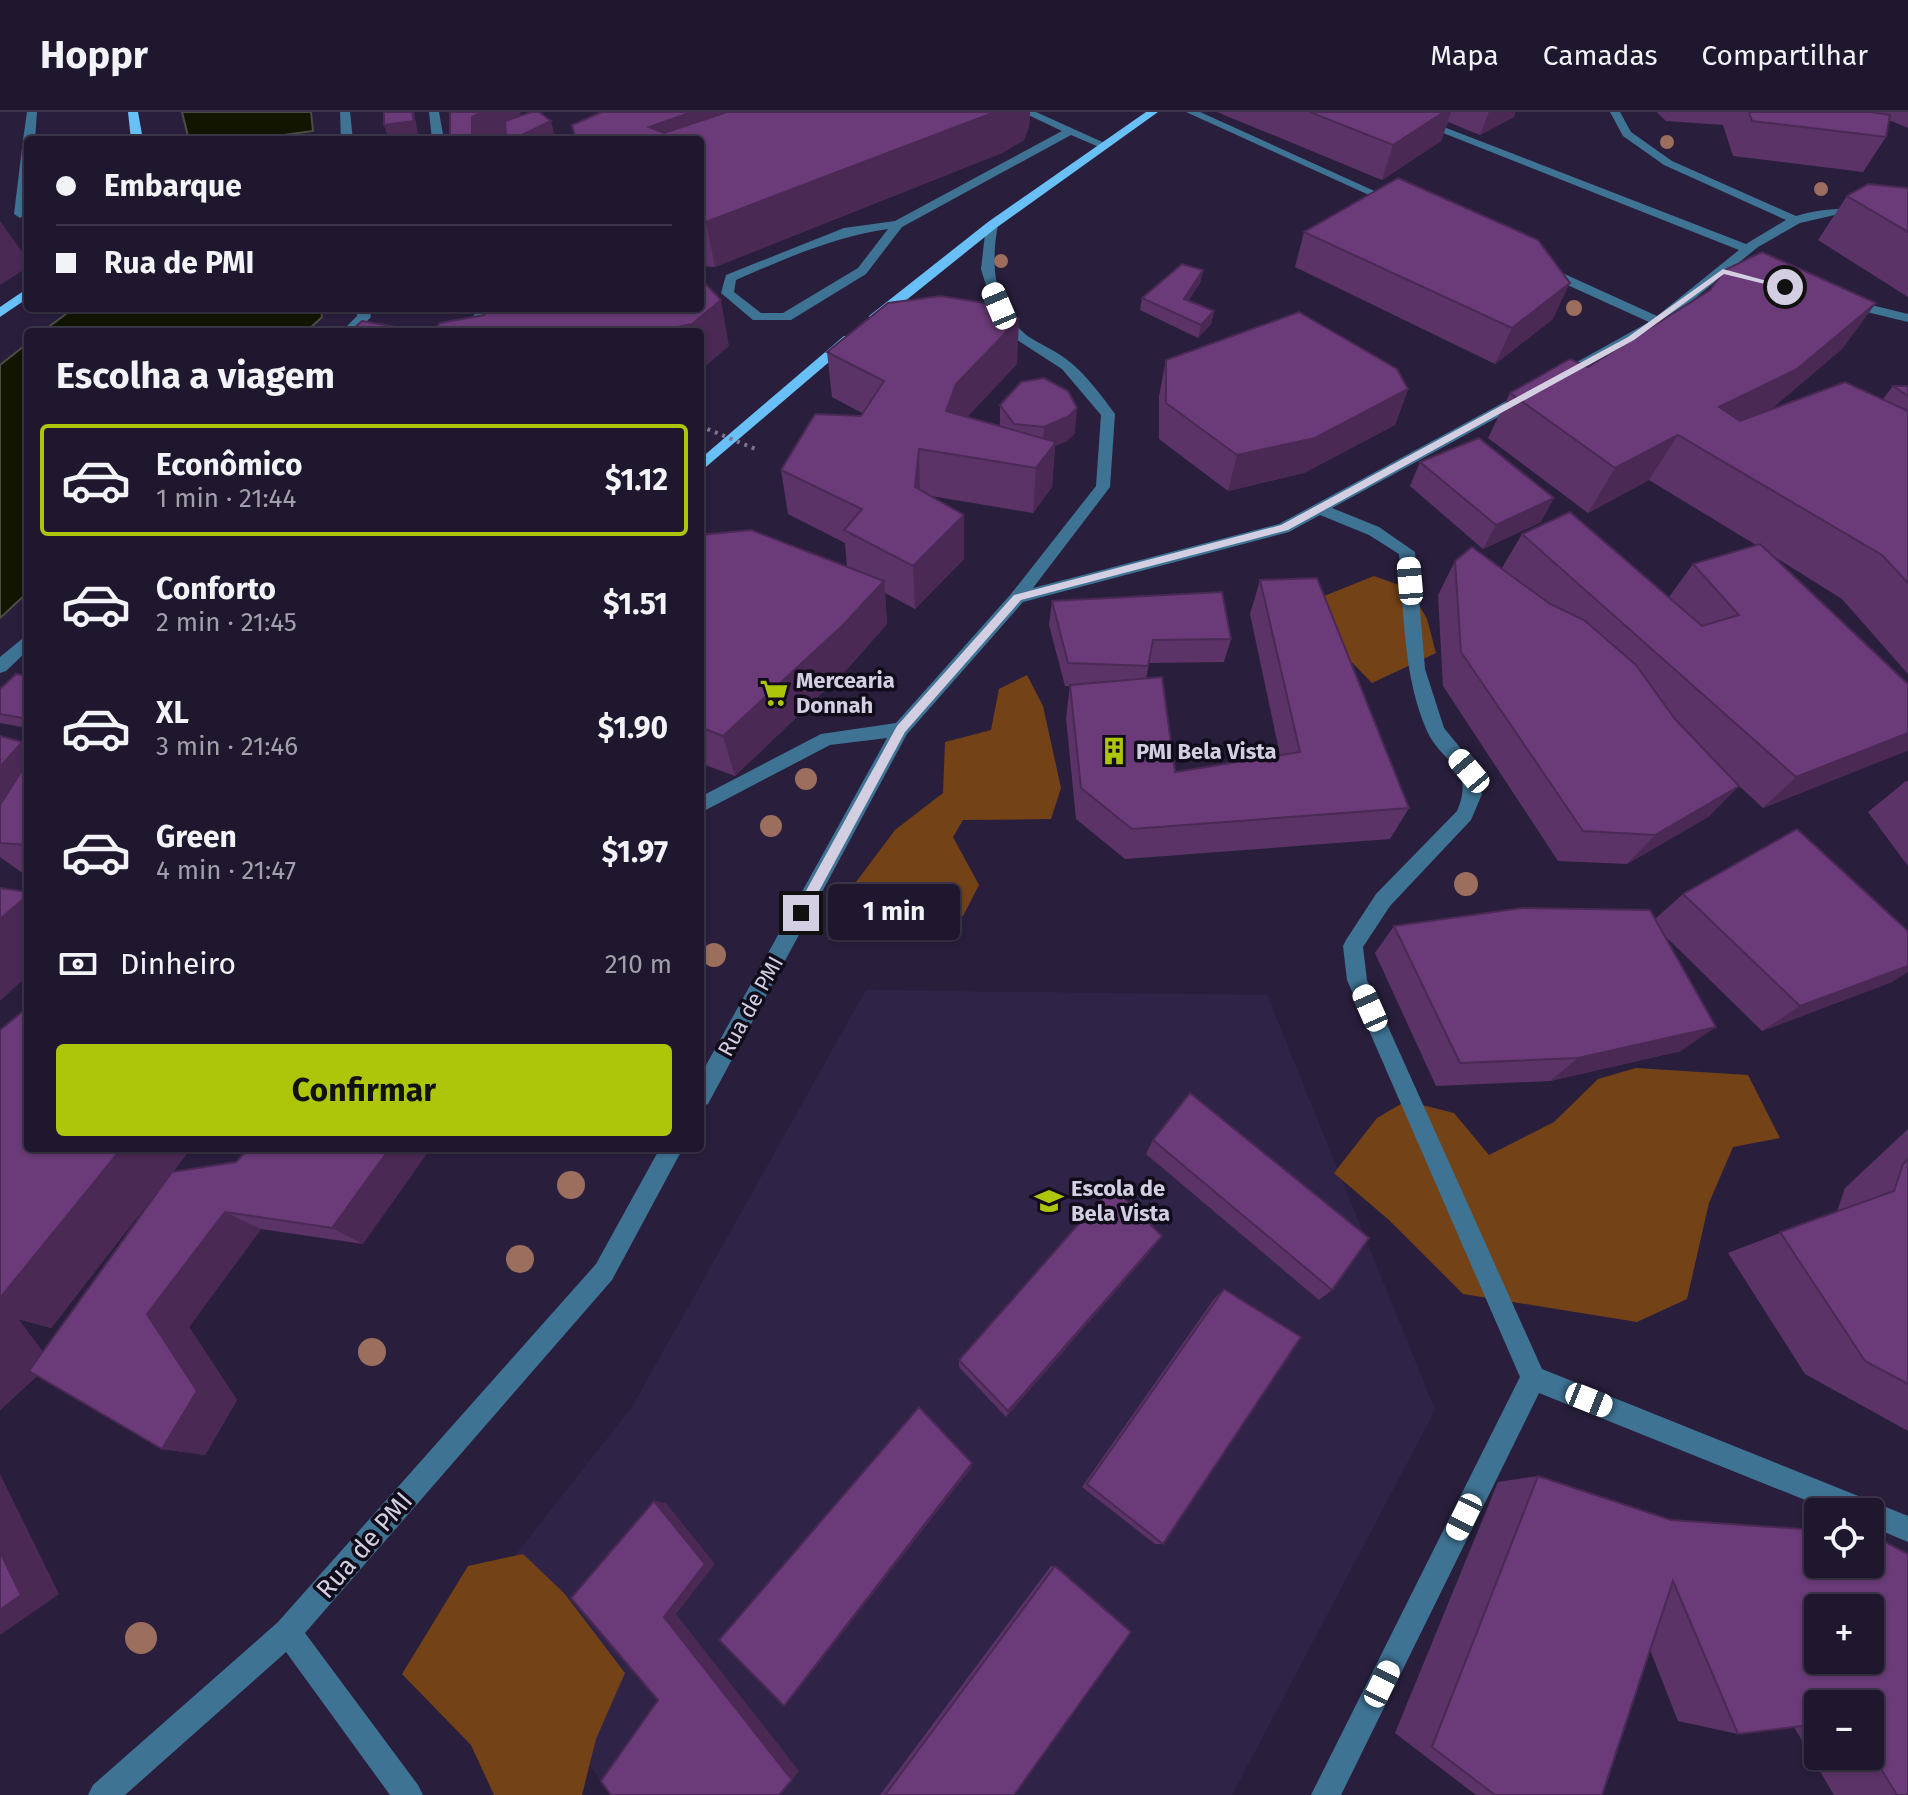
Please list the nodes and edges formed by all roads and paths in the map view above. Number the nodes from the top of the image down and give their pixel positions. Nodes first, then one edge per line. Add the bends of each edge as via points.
1 (32, 112) edge
2 (133, 112) edge
3 (345, 112) edge
4 (434, 112) edge
5 (1027, 112) edge
6 (1153, 112) edge
7 (1191, 112) edge
8 (1395, 112) edge
9 (1615, 112) edge
10 (1071, 131) junction
11 (29, 136) edge
12 (136, 136) edge
13 (347, 136) edge
14 (437, 136) edge
15 (1103, 145) junction
16 (24, 177) edge
17 (1410, 210) edge
18 (19, 214) edge
19 (1908, 218) edge
20 (1795, 220) junction
21 (898, 224) junction
22 (992, 225) junction
23 (1748, 249) junction
24 (1527, 262) edge
25 (24, 295) edge
26 (1831, 299) edge
27 (363, 312) edge
28 (0, 313) edge
29 (1908, 318) edge
30 (1658, 321) junction
31 (352, 328) edge
32 (991, 332) edge
33 (1019, 335) junction
34 (704, 428) edge
35 (758, 450) dead end
36 (704, 464) edge
37 (1319, 509) junction
38 (1017, 598) junction
39 (24, 644) edge
40 (0, 667) edge
41 (901, 729) junction
42 (704, 804) edge
43 (704, 1090) edge
44 (670, 1152) edge
45 (1533, 1378) junction
46 (1831, 1498) edge
47 (1884, 1519) edge
48 (1908, 1529) edge
49 (288, 1632) junction
50 (103, 1795) edge
51 (408, 1795) edge
52 (1326, 1795) edge

1 - 11 street
2 - 12 main road
3 - 13 street
4 - 14 street
5 - 10 street
6 - 15 main road
7 - 17 street
8 - 23 street
9 - 20 street via 1627,134 1668,163
10 - 15 street
10 - 21 street
15 - 22 main road
16 - 18 street
19 - 20 street via 1820,212
20 - 23 street
21 - 21 street via 862,271 786,317 758,317 727,293 730,278 794,250 848,231
22 - 33 street via 985,251 987,278
22 - 36 main road
23 - 30 street via 1731,274
24 - 30 street
25 - 28 main road
26 - 29 street
27 - 31 street
30 - 37 street
32 - 33 street
33 - 38 street, Rua de PMI via 1065,365 1108,414 1103,487
34 - 35 path, bridge
37 - 38 street via 1284,528
37 - 45 street via 1374,531 1407,552 1417,669 1436,731 1469,771 1473,794 1464,815 1383,900 1353,946 1357,980
38 - 41 street, Rua de PMI
39 - 40 street
41 - 42 street via 827,739
41 - 43 street, Rua de PMI
44 - 49 street, Rua de PMI via 604,1272
45 - 46 street
45 - 52 street
47 - 48 street
49 - 50 street, Rua de PMI
49 - 51 street

